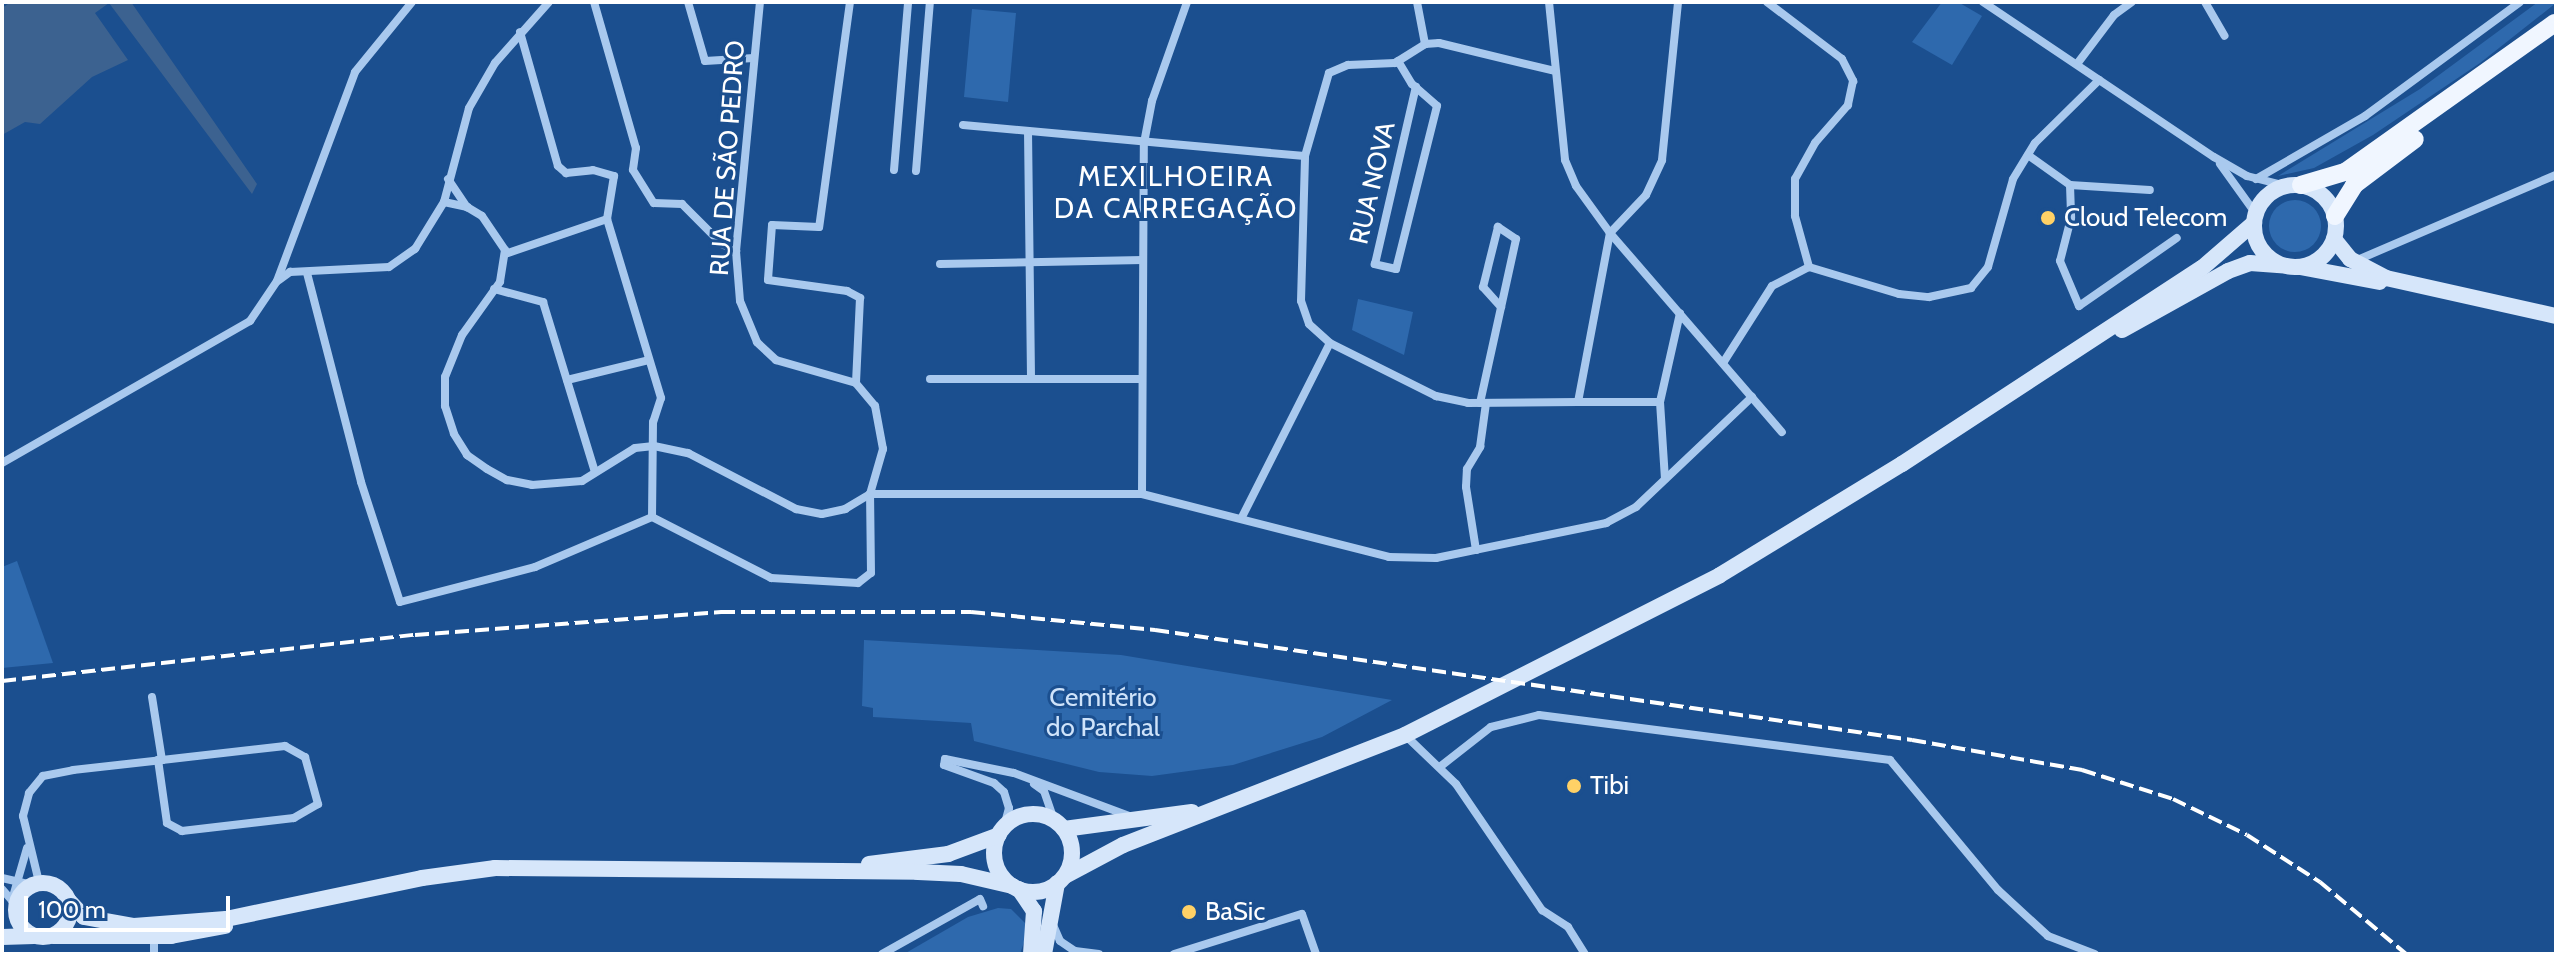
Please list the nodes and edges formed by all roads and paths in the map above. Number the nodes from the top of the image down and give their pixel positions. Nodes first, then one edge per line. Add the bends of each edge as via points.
1 (412, 2) edge
2 (549, 2) edge
3 (594, 2) edge
4 (688, 2) edge
5 (760, 2) edge
6 (850, 2) edge
7 (908, 2) edge
8 (930, 2) edge
9 (1187, 2) edge
10 (1417, 2) edge
11 (1549, 2) edge
12 (1678, 2) edge
13 (1767, 2) edge
14 (1983, 2) edge
15 (2132, 2) edge
16 (2205, 2) edge
17 (2520, 2) edge
18 (2555, 23) edge
19 (520, 32) junction
20 (2225, 36) dead end
21 (1425, 44) junction
22 (754, 58) junction
23 (1398, 61) junction
24 (2077, 64) junction
25 (1555, 71) junction
26 (2099, 80) junction
27 (1416, 87) junction
28 (963, 125) dead end
29 (1028, 131) junction
30 (1144, 143) junction
31 (2028, 155) junction
32 (1305, 156) junction
33 (2214, 157) junction
34 (633, 170) junction
35 (894, 170) dead end
36 (916, 171) dead end
37 (2556, 175) edge
38 (614, 176) junction
39 (448, 179) junction
40 (2256, 179) junction
41 (2070, 185) junction
42 (2294, 186) junction
43 (2150, 190) dead end
44 (444, 202) junction
45 (467, 207) junction
46 (2335, 216) junction
47 (607, 219) junction
48 (2255, 219) junction
49 (1610, 233) junction
50 (2177, 238) dead end
51 (2334, 239) junction
52 (736, 251) junction
53 (505, 254) junction
54 (1143, 260) junction
55 (1029, 262) junction
56 (940, 264) dead end
57 (2281, 265) junction
58 (1809, 267) junction
59 (2299, 267) junction
60 (2350, 268) junction
61 (307, 273) junction
62 (277, 281) junction
63 (494, 289) junction
64 (2437, 290) junction
65 (1501, 307) junction
66 (1680, 313) junction
67 (2556, 316) edge
68 (1330, 343) junction
69 (649, 360) junction
70 (1723, 363) junction
71 (2036, 376) junction
72 (930, 379) dead end
73 (1031, 379) junction
74 (1142, 379) junction
75 (567, 380) junction
76 (856, 383) junction
77 (1752, 397) junction
78 (1578, 402) junction
79 (1660, 402) junction
80 (1483, 403) junction
81 (1782, 432) dead end
82 (654, 446) junction
83 (2, 463) edge
84 (595, 472) junction
85 (1665, 479) junction
86 (870, 494) junction
87 (1142, 494) junction
88 (652, 517) junction
89 (1242, 517) junction
90 (1476, 550) junction
91 (152, 697) dead end
92 (1405, 735) junction
93 (160, 760) junction
94 (1441, 766) dead end
95 (1014, 773) junction
96 (1233, 805) junction
97 (23, 816) junction
98 (1059, 824) junction
99 (1002, 831) junction
100 (800, 873) junction
101 (2, 878) edge
102 (1061, 880) junction
103 (25, 883) junction
104 (52, 884) junction
105 (1016, 887) junction
106 (2, 889) edge
107 (68, 900) junction
108 (327, 901) junction
109 (14, 906) junction
110 (983, 906) dead end
111 (1052, 924) junction
112 (2, 927) edge
113 (34, 936) junction
114 (53, 936) junction
115 (2, 937) edge
116 (882, 954) edge
117 (1031, 954) edge
118 (1044, 954) edge
119 (1099, 954) edge
120 (1174, 954) edge
121 (1316, 954) edge
122 (1585, 954) edge
123 (2095, 954) edge

1 - 62 street via 355,72
2 - 19 street
3 - 34 street via 636,148
4 - 22 street via 705,61
5 - 22 street, RUA DE SÃO PEDRO
6 - 76 street via 819,227 772,225 768,280 847,291 860,298
7 - 35 street
8 - 36 street
9 - 30 street via 1152,101
10 - 21 street
11 - 25 street
12 - 49 street via 1662,160 1646,195
13 - 58 street via 1842,59 1853,81 1848,105 1815,143 1795,179 1795,216
14 - 24 street
15 - 24 street via 2114,15
16 - 20 street
17 - 40 street via 2365,116
18 - 42 main road via 2345,172
18 - 46 main road via 2476,93 2354,185
19 - 38 street via 558,166 566,173 593,170
19 - 39 street via 469,108
21 - 23 street
21 - 25 street via 1456,46
22 - 52 street, RUA DE SÃO PEDRO
23 - 27 street, RUA NOVA
23 - 32 street via 1348,65 1329,73
24 - 26 street
25 - 49 street via 1565,160 1576,186
26 - 31 street
26 - 33 street
27 - 27 street, RUA NOVA via 1437,106 1396,269 1375,264
28 - 29 street
29 - 30 street
29 - 55 street
30 - 32 street
30 - 54 street
31 - 41 street
31 - 58 street via 2013,179 1988,267 1971,288 1929,297 1899,294
32 - 68 street via 1301,301 1309,324
33 - 40 street
33 - 48 street
34 - 38 street
34 - 52 street via 654,203 682,204
37 - 60 street
38 - 47 street
39 - 44 street
39 - 45 street
40 - 42 street
41 - 43 street
41 - 50 street via 2071,218 2060,261 2079,306
42 - 46 main road via 2323,196
42 - 48 main road via 2270,193
44 - 45 street
44 - 61 street via 403,261 389,267
45 - 53 street via 496,230
46 - 51 main road
47 - 53 street
47 - 69 street
48 - 57 main road via 2261,248
48 - 71 main road via 2202,268
49 - 66 street
49 - 78 street
51 - 59 main road via 2321,259
51 - 60 main road
52 - 76 street, RUA DE SÃO PEDRO via 740,301 757,342 776,360
53 - 63 street
54 - 55 street
54 - 74 street
55 - 56 street
55 - 73 street
57 - 59 main road
57 - 71 main road via 2250,263 2228,271
58 - 70 street via 1772,286
59 - 60 main road
60 - 64 main road
60 - 64 main road via 2390,284
61 - 62 street via 290,272
61 - 88 street via 361,482 400,602 535,567
62 - 83 street via 259,310 232,335
63 - 75 street via 543,302
63 - 84 street via 462,335 445,377 445,406 454,434 467,455 507,480 556,484 582,481
64 - 67 main road
65 - 65 street via 1516,239 1498,227 1483,287
65 - 80 street
66 - 70 street
66 - 79 street
68 - 80 street via 1436,396
68 - 89 street
69 - 75 street
69 - 82 street via 661,398 653,422
70 - 77 street
71 - 92 main road via 1720,575
72 - 73 street
73 - 74 street
74 - 87 street
75 - 84 street
76 - 86 street via 875,406 882,430 879,472
77 - 81 street
77 - 85 street
78 - 79 street
78 - 80 street
79 - 85 street
80 - 90 street via 1480,447 1467,469 1466,487
82 - 84 street via 635,448
82 - 86 street via 688,453 796,509 822,514 845,509
82 - 88 street
85 - 90 street via 1636,507 1606,523
86 - 87 street
86 - 88 street via 871,573 858,583 771,578
87 - 89 street
89 - 90 street via 1389,557 1436,558
91 - 93 street
92 - 96 main road
92 - 122 street via 1456,784 1542,910 1568,927
93 - 93 street via 285,746 299,749 318,804 294,818 182,831 167,823
93 - 97 street via 43,776 29,793
94 - 123 street via 1491,727 1539,715 1890,760 2008,899 2048,936
95 - 96 street via 1138,818
95 - 98 street via 1044,791
95 - 99 street via 945,759 944,765 994,783 1004,792 1009,808
96 - 98 main road
96 - 102 main road via 1100,855
97 - 103 street
97 - 104 street via 38,878
98 - 99 main road via 1028,814
98 - 102 main road via 1072,854
99 - 100 main road via 948,854
99 - 105 main road via 996,865
100 - 105 main road via 961,874
100 - 108 main road via 495,868 422,878
101 - 103 street
102 - 105 main road via 1037,892
102 - 111 main road
103 - 104 main road
103 - 109 main road
104 - 107 main road
105 - 117 main road via 1034,911
106 - 109 street
107 - 108 main road via 84,917 134,926 226,919
107 - 114 main road via 68,923
108 - 114 main road via 293,914 171,936
109 - 112 main road
109 - 113 main road via 21,928
110 - 116 street via 980,899
111 - 118 main road
111 - 119 street via 1060,941 1075,951
113 - 114 main road
113 - 115 main road
120 - 121 street via 1302,914

